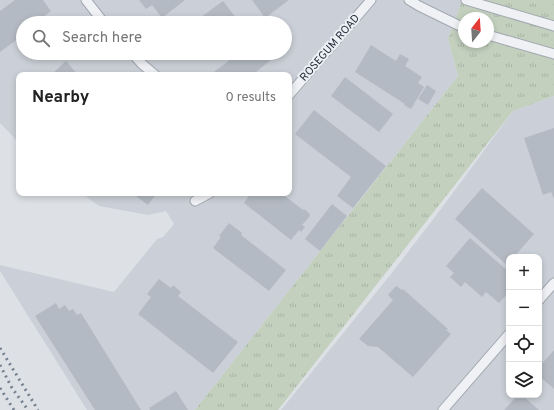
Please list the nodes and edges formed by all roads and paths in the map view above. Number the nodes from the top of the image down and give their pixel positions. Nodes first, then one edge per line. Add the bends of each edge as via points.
1 (86, 0) edge
2 (370, 0) edge
3 (409, 0) edge
4 (466, 0) edge
5 (99, 16) edge
6 (458, 25) edge
7 (554, 26) edge
8 (494, 37) edge
9 (554, 54) edge
10 (138, 60) edge
11 (151, 72) edge
12 (292, 91) edge
13 (204, 196) edge
14 (195, 201) dead end
15 (554, 283) edge
16 (542, 297) edge
17 (506, 337) edge
18 (443, 410) edge

1 - 5 street
2 - 12 street, ROSEGUM ROAD
3 - 6 street
4 - 7 street
8 - 9 street
10 - 11 street
13 - 14 street
15 - 16 street
17 - 18 street

